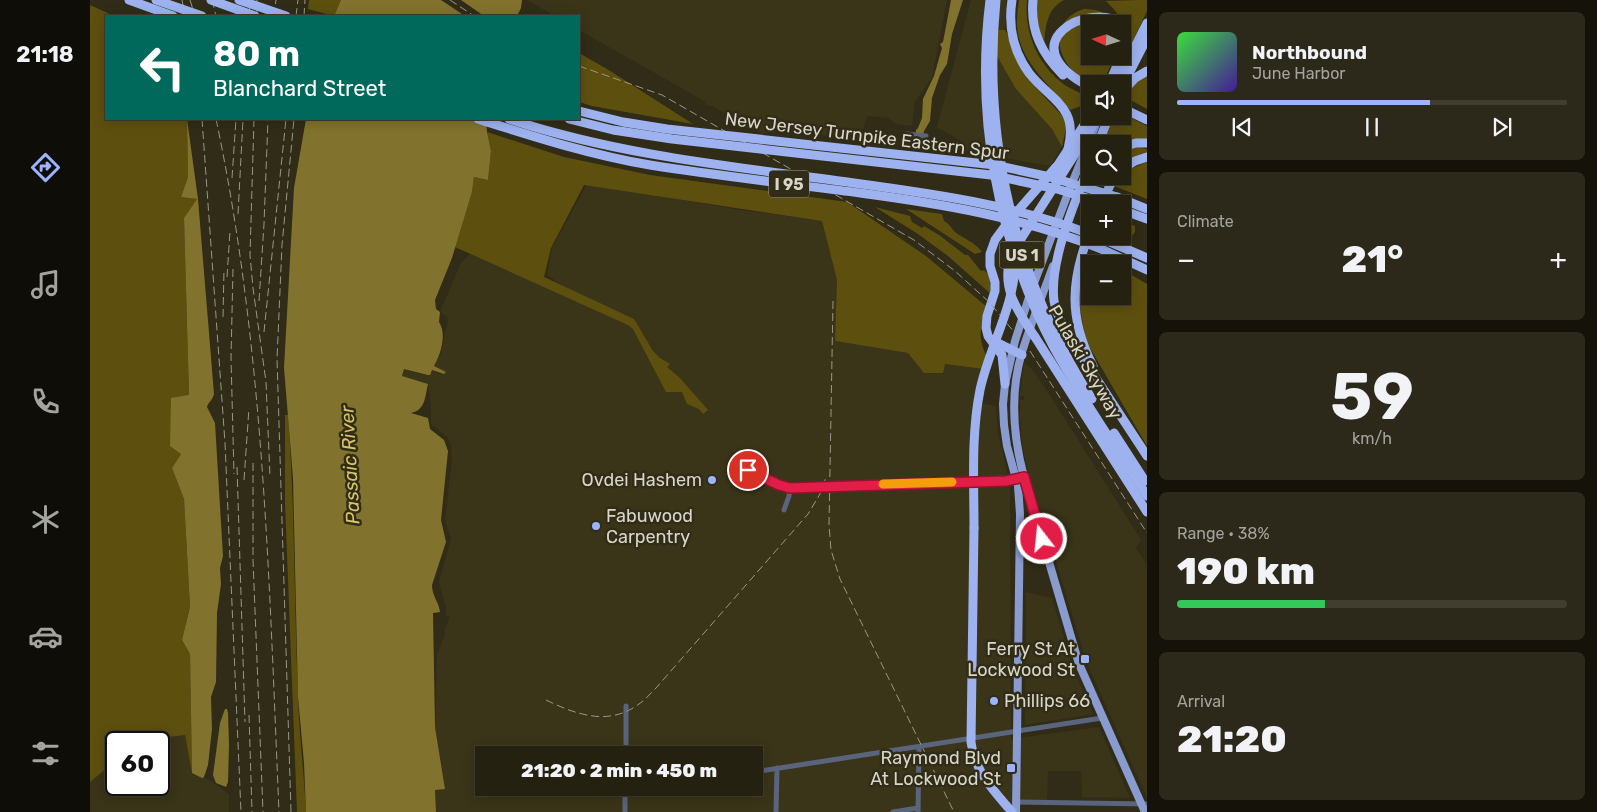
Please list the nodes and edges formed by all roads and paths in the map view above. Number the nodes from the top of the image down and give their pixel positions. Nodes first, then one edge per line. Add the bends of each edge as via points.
1 (129, 0) edge
2 (156, 0) edge
3 (211, 0) edge
4 (239, 0) edge
5 (990, 0) edge
6 (996, 0) edge
7 (1012, 0) edge
8 (1033, 0) edge
9 (1108, 8) dead end
10 (170, 15) edge
11 (199, 15) edge
12 (252, 15) edge
13 (283, 15) edge
14 (1116, 15) edge
15 (1057, 23) dead end
16 (1147, 23) edge
17 (1048, 36) dead end
18 (1147, 38) edge
19 (1057, 68) junction
20 (1147, 71) edge
21 (1121, 75) edge
22 (1128, 75) edge
23 (1081, 82) edge
24 (1131, 82) edge
25 (1081, 87) edge
26 (1131, 109) edge
27 (580, 111) edge
28 (1131, 111) edge
29 (1147, 116) edge
30 (481, 120) edge
31 (512, 120) edge
32 (573, 120) edge
33 (1147, 120) edge
34 (1084, 125) edge
35 (1093, 125) edge
36 (1095, 125) edge
37 (906, 134) dead end
38 (926, 136) dead end
39 (1147, 143) edge
40 (1131, 144) edge
41 (1068, 149) junction
42 (1147, 157) edge
43 (1131, 163) edge
44 (1056, 167) junction
45 (1082, 185) edge
46 (1086, 185) edge
47 (1081, 196) edge
48 (1076, 202) junction
49 (1147, 208) edge
50 (1131, 213) edge
51 (1147, 219) edge
52 (1081, 230) edge
53 (1085, 245) edge
54 (1116, 245) edge
55 (1060, 247) junction
56 (1014, 255) junction
57 (1147, 258) edge
58 (1147, 270) edge
59 (990, 338) junction
60 (1012, 351) junction
61 (1022, 355) junction
62 (1005, 384) junction
63 (1135, 437) junction
64 (1147, 456) edge
65 (748, 470) dead end
66 (1020, 478) junction
67 (1146, 483) edge
68 (790, 488) junction
69 (1147, 496) edge
70 (784, 510) dead end
71 (1147, 512) edge
72 (626, 706) dead end
73 (1102, 718) junction
74 (1017, 732) junction
75 (970, 739) junction
76 (626, 746) edge
77 (919, 747) junction
78 (777, 768) junction
79 (763, 770) edge
80 (625, 796) edge
81 (1016, 802) junction
82 (1144, 807) edge
83 (918, 810) edge
84 (625, 812) edge
85 (776, 812) edge
86 (893, 812) edge
87 (1012, 812) edge
88 (1016, 812) edge

1 - 10 highway
2 - 11 highway, bridge
3 - 12 highway, bridge
4 - 13 highway, bridge
5 - 56 highway, Pulaski Skyway / US 1, bridge via 986,62 989,136
6 - 67 highway, Pulaski Skyway / US 1, bridge via 992,73 994,120 1016,238 1059,341
7 - 41 highway via 1010,22 1015,46 1029,73 1066,113 1071,128
8 - 19 highway via 1037,37 1046,57
9 - 14 highway
15 - 23 highway via 1054,41 1058,58 1072,76
16 - 21 highway
17 - 19 highway via 1049,50
18 - 22 highway
19 - 25 highway
20 - 24 highway
26 - 29 highway
27 - 49 highway, New Jersey Turnpike Eastern Spur / I 95, bridge via 623,122 679,130 995,165 1050,176
28 - 33 highway
30 - 58 highway, I 95, bridge via 572,148 648,164 977,211 1034,225 1099,248
31 - 52 highway, I 95, bridge via 634,152 979,202
32 - 47 highway, New Jersey Turnpike Eastern Spur / I 95, bridge via 666,138 991,175
34 - 41 highway
35 - 56 highway
36 - 60 main road via 1035,280
37 - 38 street
39 - 40 highway
41 - 44 highway
42 - 43 highway
44 - 56 highway via 1019,236
44 - 59 highway via 1009,221 992,247 990,263 995,290 986,325
45 - 48 highway
46 - 48 highway
48 - 55 highway
50 - 51 highway
53 - 63 highway via 1075,283 1077,324 1090,361
54 - 57 highway
55 - 61 main road
55 - 63 highway via 1054,293 1059,319
56 - 69 highway, Pulaski Skyway / US 1, bridge via 1055,349
56 - 71 highway, bridge via 1008,273 1010,294 1016,308
56 - 75 highway, bridge via 1012,292 978,403
59 - 60 highway
59 - 62 highway via 1002,355
60 - 61 highway
60 - 62 main road
61 - 66 main road via 1016,380 1014,418
62 - 66 main road via 1003,404 1007,446
63 - 64 highway
65 - 68 street
66 - 68 street
66 - 73 main road via 1079,664
66 - 74 main road
68 - 70 street
72 - 76 street
73 - 74 street
73 - 82 main road
74 - 75 street
74 - 81 main road
75 - 77 street
75 - 87 highway via 981,773
77 - 78 street
77 - 83 street
78 - 79 street
78 - 85 street
80 - 84 street
81 - 82 street
81 - 88 main road
83 - 86 street

